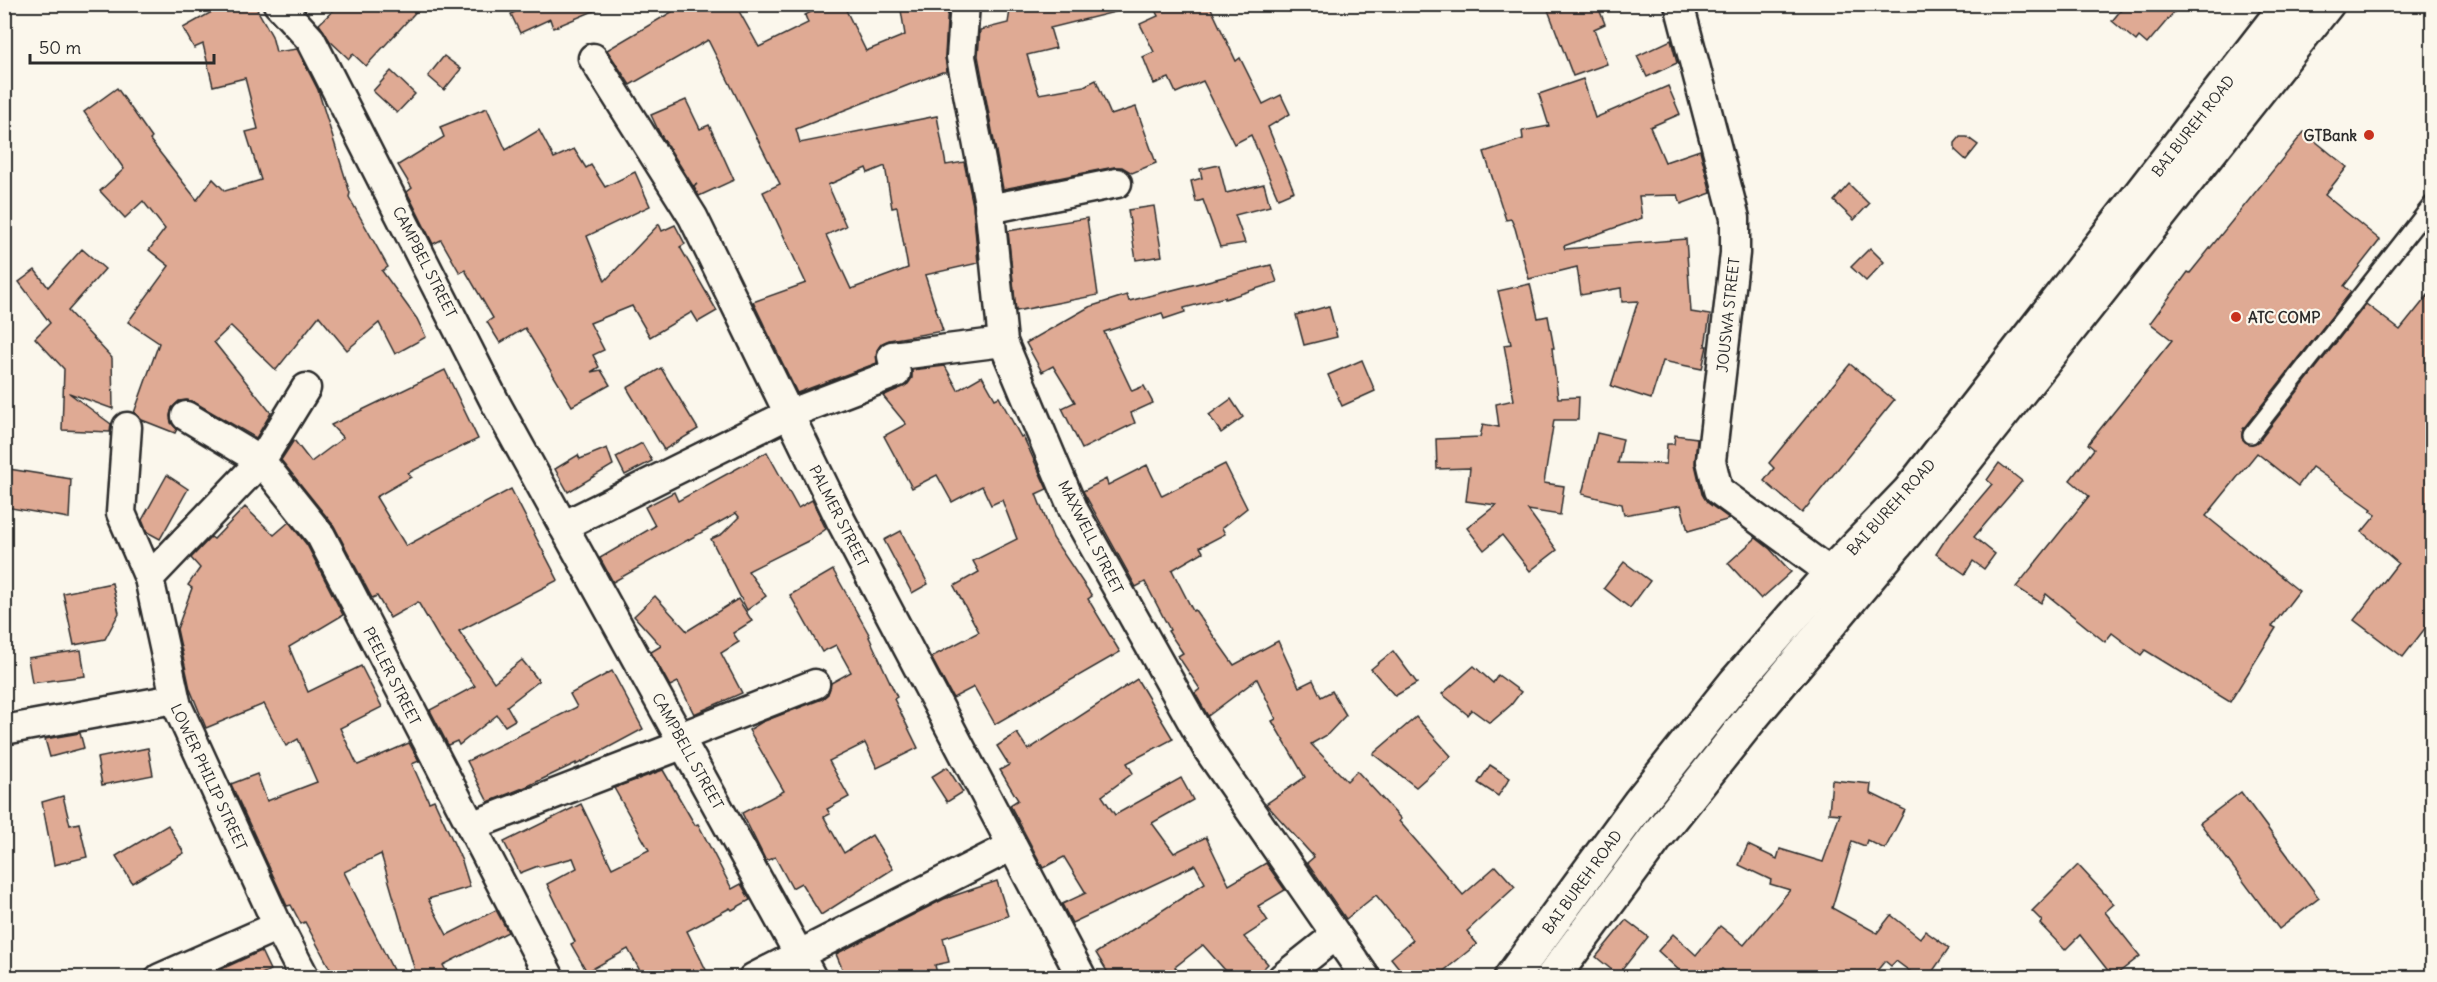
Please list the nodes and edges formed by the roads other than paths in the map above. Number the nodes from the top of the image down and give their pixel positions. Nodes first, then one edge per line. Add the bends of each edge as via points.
1 (278, 4) edge
2 (965, 4) edge
3 (1678, 4) edge
4 (2288, 4) edge
5 (2326, 4) edge
6 (593, 57) dead end
7 (1117, 183) dead end
8 (2433, 204) edge
9 (989, 209) junction
10 (1003, 342) junction
11 (306, 388) dead end
12 (789, 414) junction
13 (186, 416) dead end
14 (127, 427) dead end
15 (2251, 435) dead end
16 (261, 461) junction
17 (563, 526) junction
18 (1831, 573) junction
19 (149, 578) junction
20 (815, 684) dead end
21 (176, 702) junction
22 (4, 730) edge
23 (682, 741) junction
24 (471, 826) junction
25 (1012, 846) junction
26 (278, 926) junction
27 (1336, 935) junction
28 (806, 966) edge
29 (1564, 973) edge
30 (160, 978) edge
31 (305, 978) edge
32 (550, 978) edge
33 (753, 978) edge
34 (1082, 978) edge
35 (1282, 978) edge
36 (1366, 978) edge
37 (1511, 978) edge

1 - 17 street, CAMPBEL STREET via 311,40 495,402
2 - 9 street, MAXWELL STREET via 961,57
3 - 18 street, JOUSWA STREET via 1735,218 1735,253 1712,461 1718,490
4 - 18 highway, BAI BUREH ROAD via 1908,492
5 - 29 highway, BAI BUREH ROAD via 1948,482 1658,835
6 - 12 street, PALMER STREET via 693,217
7 - 9 street
8 - 15 lane
9 - 10 street, MAXWELL STREET
10 - 12 street via 892,356 896,373
10 - 27 street, MAXWELL STREET via 1074,511 1155,657 1207,748
11 - 16 street
12 - 17 street
12 - 25 street, PALMER STREET
13 - 16 street, PEELER STREET
14 - 19 street via 122,513
16 - 19 street
16 - 24 street, PEELER STREET via 321,536
17 - 23 street, CAMPBELL STREET
18 - 37 highway, BAI BUREH ROAD via 1735,683 1640,802
19 - 21 street
20 - 23 street
21 - 22 street, LOWER PHILIP STREET via 174,699
21 - 26 street, LOWER PHILIP STREET
23 - 24 street
23 - 28 street, CAMPBELL STREET
24 - 32 street, PEELER STREET
25 - 28 street
25 - 34 street, PALMER STREET
26 - 30 street
26 - 31 street, LOWER PHILIP STREET
27 - 35 street
27 - 36 street, MAXWELL STREET
28 - 33 street

